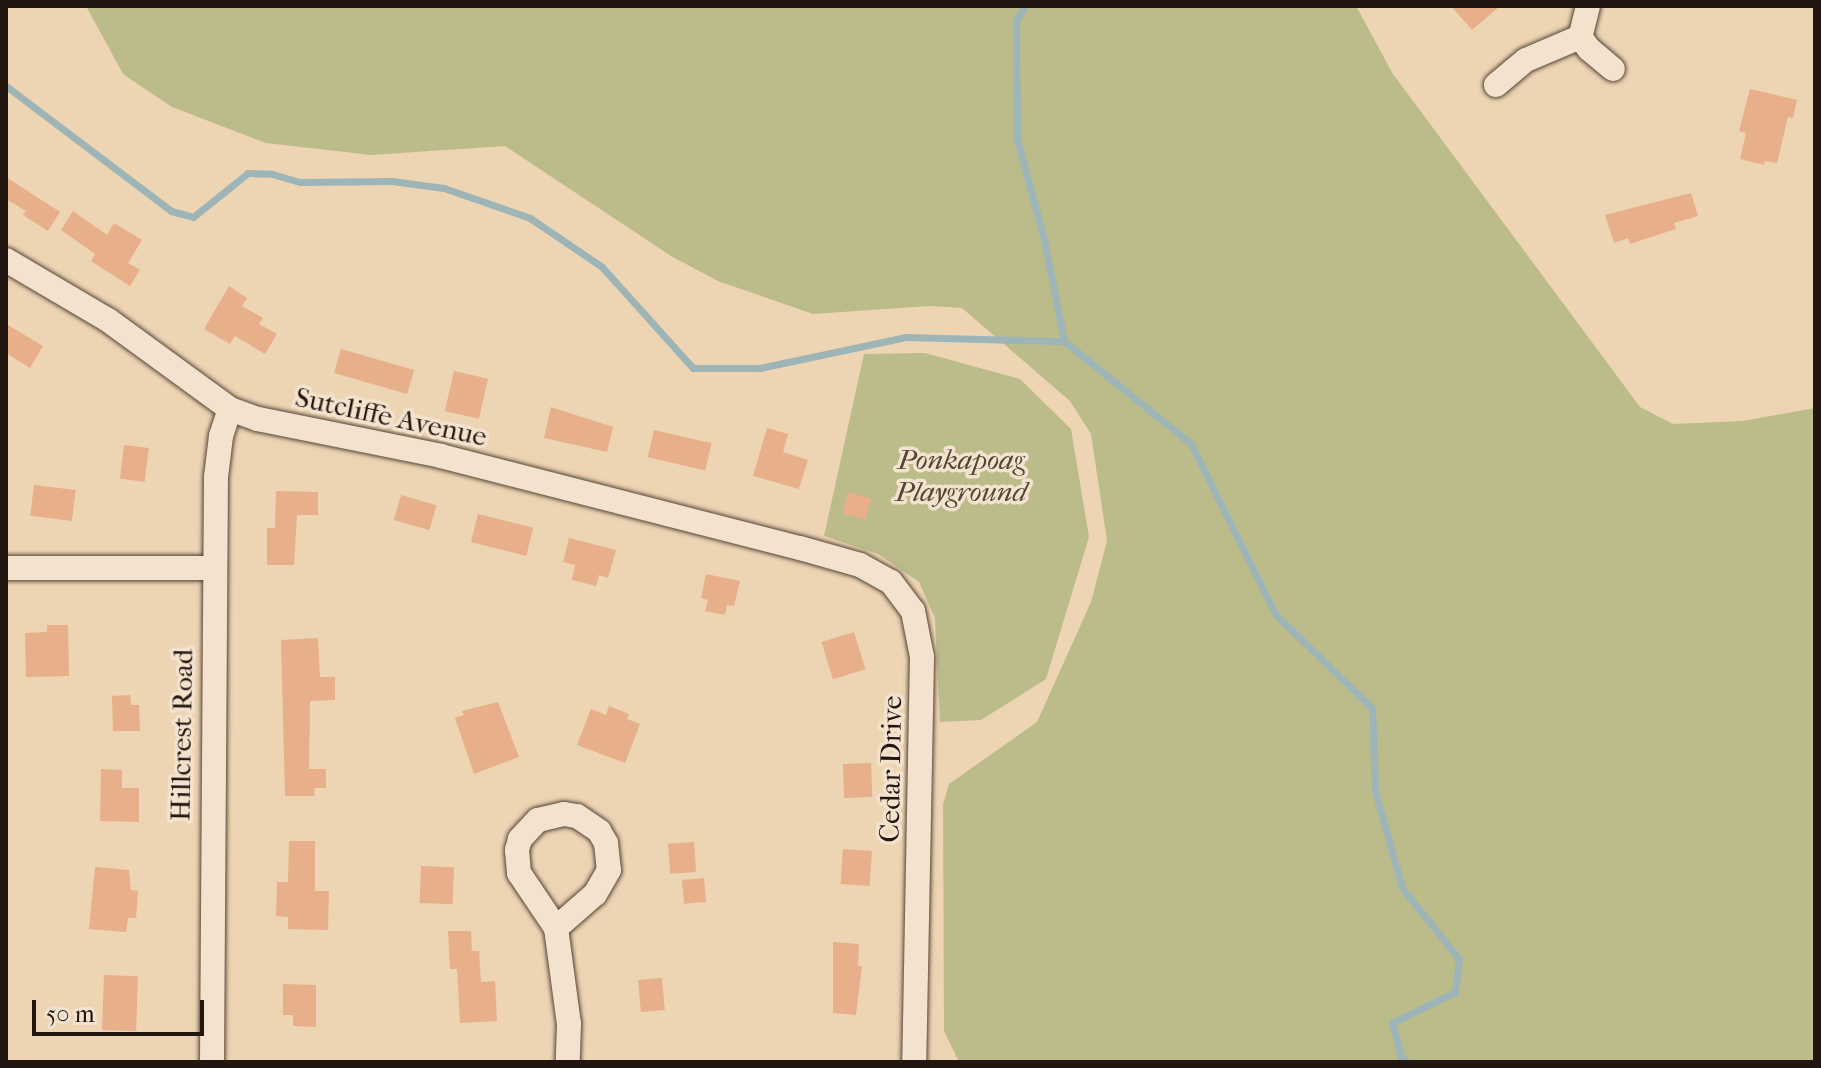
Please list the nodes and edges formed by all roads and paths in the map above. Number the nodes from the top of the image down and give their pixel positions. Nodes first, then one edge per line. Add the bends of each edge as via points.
1 (1588, 6) edge
2 (1580, 37) junction
3 (1613, 69) dead end
4 (1496, 85) dead end
5 (6, 260) edge
6 (230, 409) junction
7 (800, 548) joint
8 (6, 568) edge
9 (215, 568) junction
10 (556, 928) junction
11 (212, 1062) edge
12 (568, 1062) edge
13 (914, 1062) edge

1 - 2 street
2 - 3 street
2 - 4 street via 1526,60
5 - 6 street, Sutcliffe Avenue via 108,320
6 - 7 street, Sutcliffe Avenue via 441,456
6 - 9 street, Hillcrest Road via 216,477
7 - 13 street, Cedar Drive via 877,573 903,595 919,627
8 - 9 street
9 - 11 street, Hillcrest Road
10 - 10 street via 595,894 609,870 599,831 564,814 538,820 517,850 519,873
10 - 12 street via 569,1024

